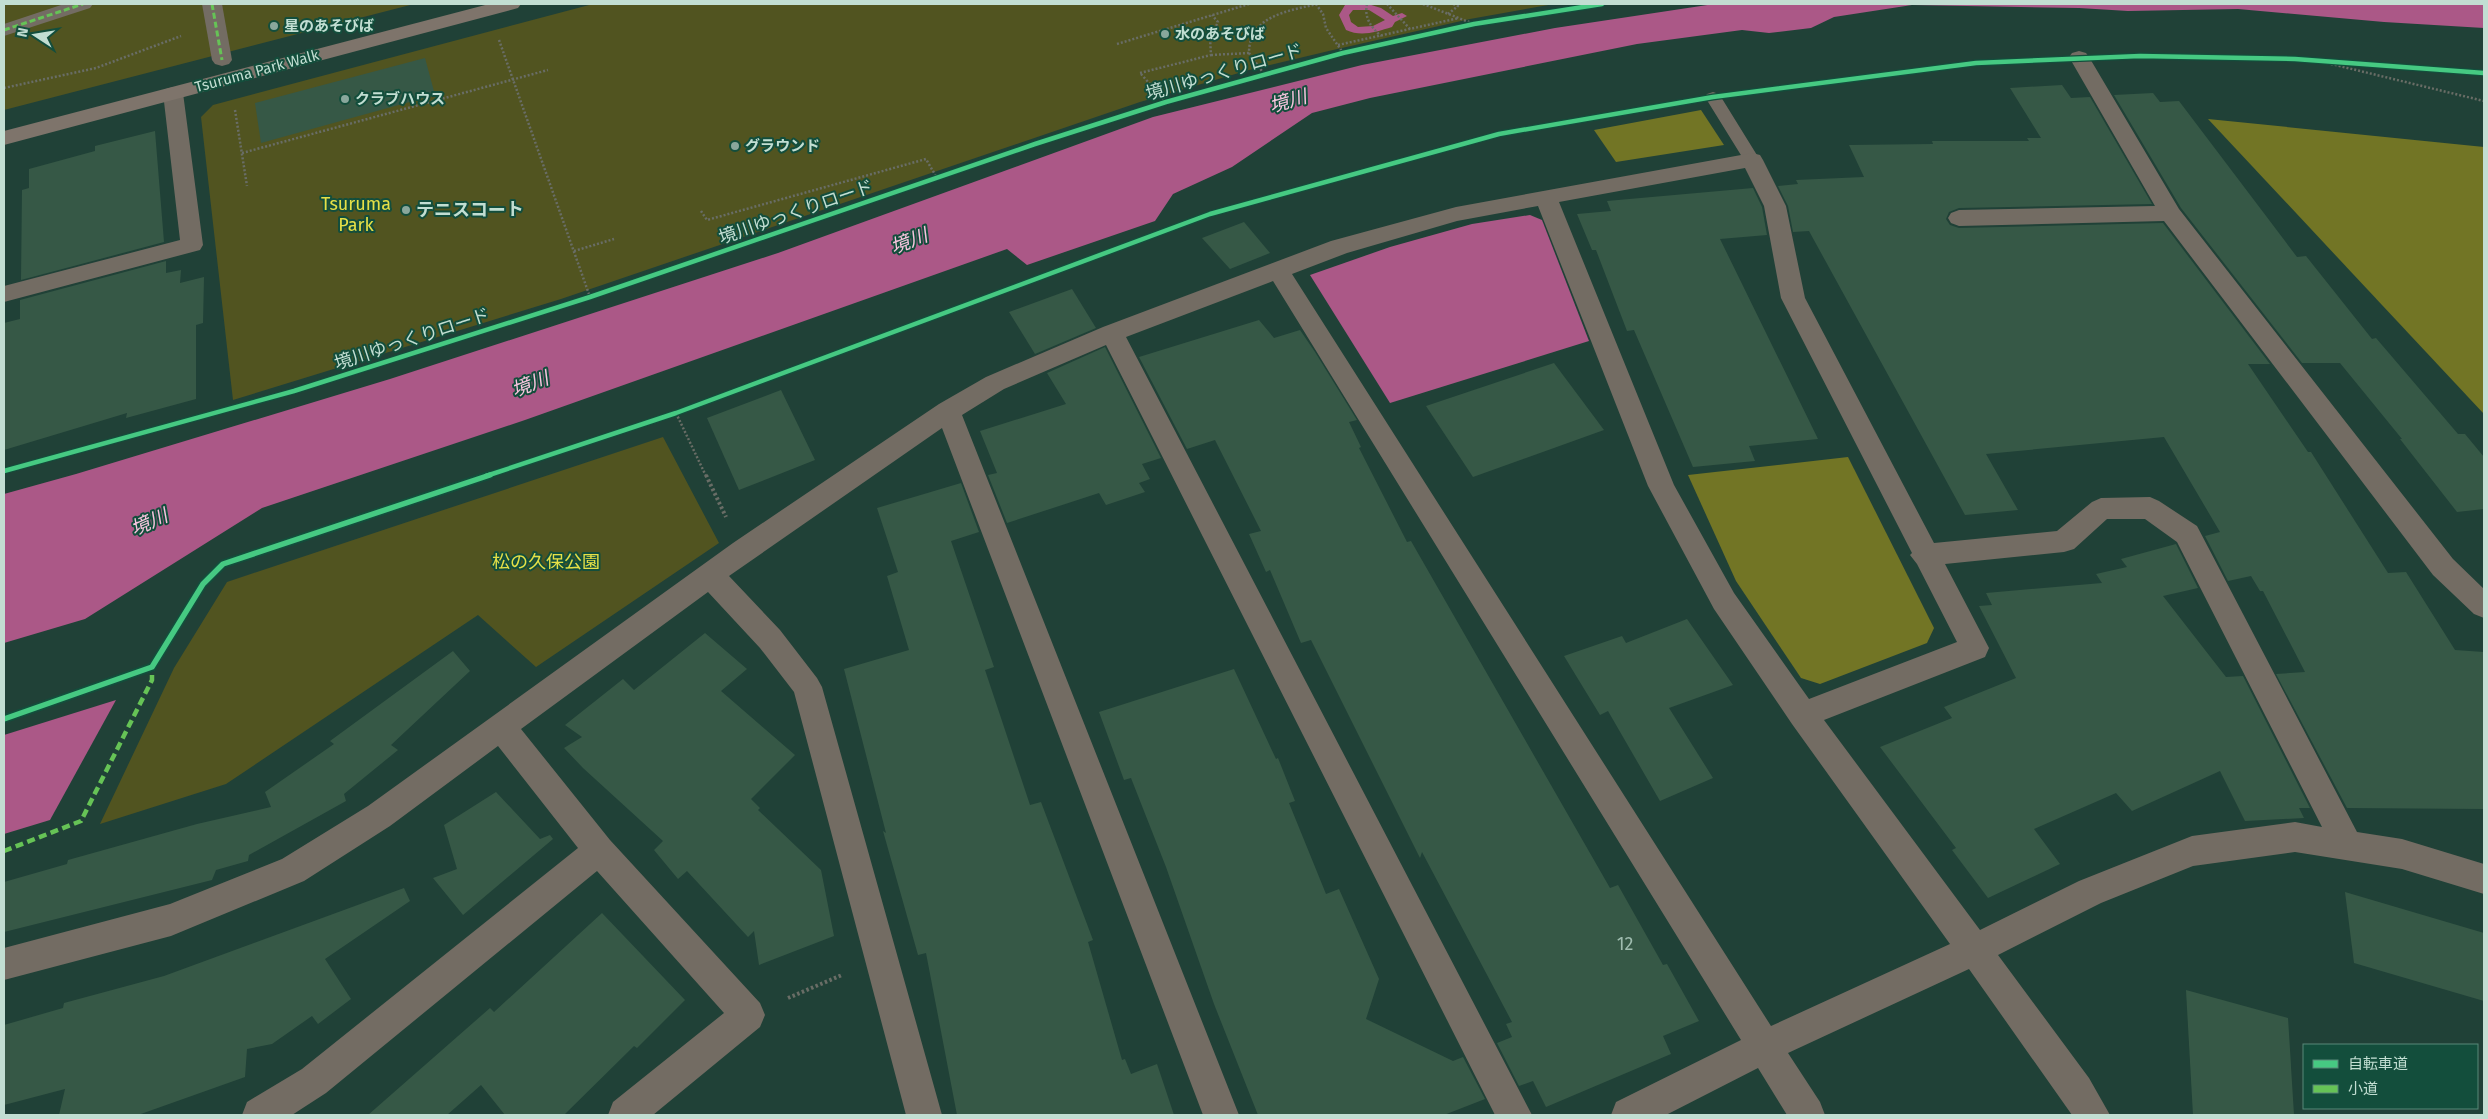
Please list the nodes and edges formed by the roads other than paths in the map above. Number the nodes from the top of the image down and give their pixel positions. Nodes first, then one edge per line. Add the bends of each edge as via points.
1 (83, 4) edge
2 (511, 4) edge
3 (213, 11) edge
4 (4, 30) edge
5 (2079, 57) dead end
6 (222, 60) dead end
7 (173, 93) junction
8 (1713, 97) dead end
9 (4, 138) edge
10 (1752, 160) junction
11 (1546, 197) junction
12 (2170, 212) junction
13 (1958, 218) dead end
14 (1278, 270) junction
15 (4, 294) edge
16 (1112, 333) junction
17 (948, 411) junction
18 (1924, 554) junction
19 (711, 576) junction
20 (2484, 606) edge
21 (1803, 715) junction
22 (502, 728) junction
23 (2348, 846) junction
24 (599, 850) junction
25 (2484, 879) edge
26 (1976, 949) junction
27 (4, 964) edge
28 (1764, 1047) junction
29 (260, 1115) edge
30 (626, 1115) edge
31 (924, 1115) edge
32 (1221, 1115) edge
33 (1514, 1115) edge
34 (1629, 1115) edge
35 (1807, 1115) edge
36 (2092, 1115) edge

1 - 4 street
2 - 7 street, Tsuruma Park Walk
3 - 6 street
5 - 12 street
7 - 9 street, Tsuruma Park Walk
7 - 15 street via 192,245
8 - 10 lane
10 - 11 street
10 - 18 street via 1776,206 1793,298
11 - 14 street via 1456,214 1339,247
11 - 21 street via 1661,486 1724,601
12 - 13 street
12 - 20 street via 2443,567
14 - 16 street
14 - 28 street
16 - 17 street via 995,383
16 - 33 street
17 - 19 street
17 - 32 street
18 - 21 street via 1975,648
18 - 23 street via 2064,541 2102,509 2150,508 2187,534
19 - 22 street
19 - 31 street via 770,639 807,687
21 - 26 street
22 - 24 street
22 - 27 street via 379,816 294,870 171,920
23 - 25 street via 2402,854
23 - 26 street via 2295,837 2192,851 2090,892
24 - 29 street via 314,1081
24 - 30 street via 748,1015
26 - 28 street
26 - 36 street
28 - 34 street
28 - 35 street

